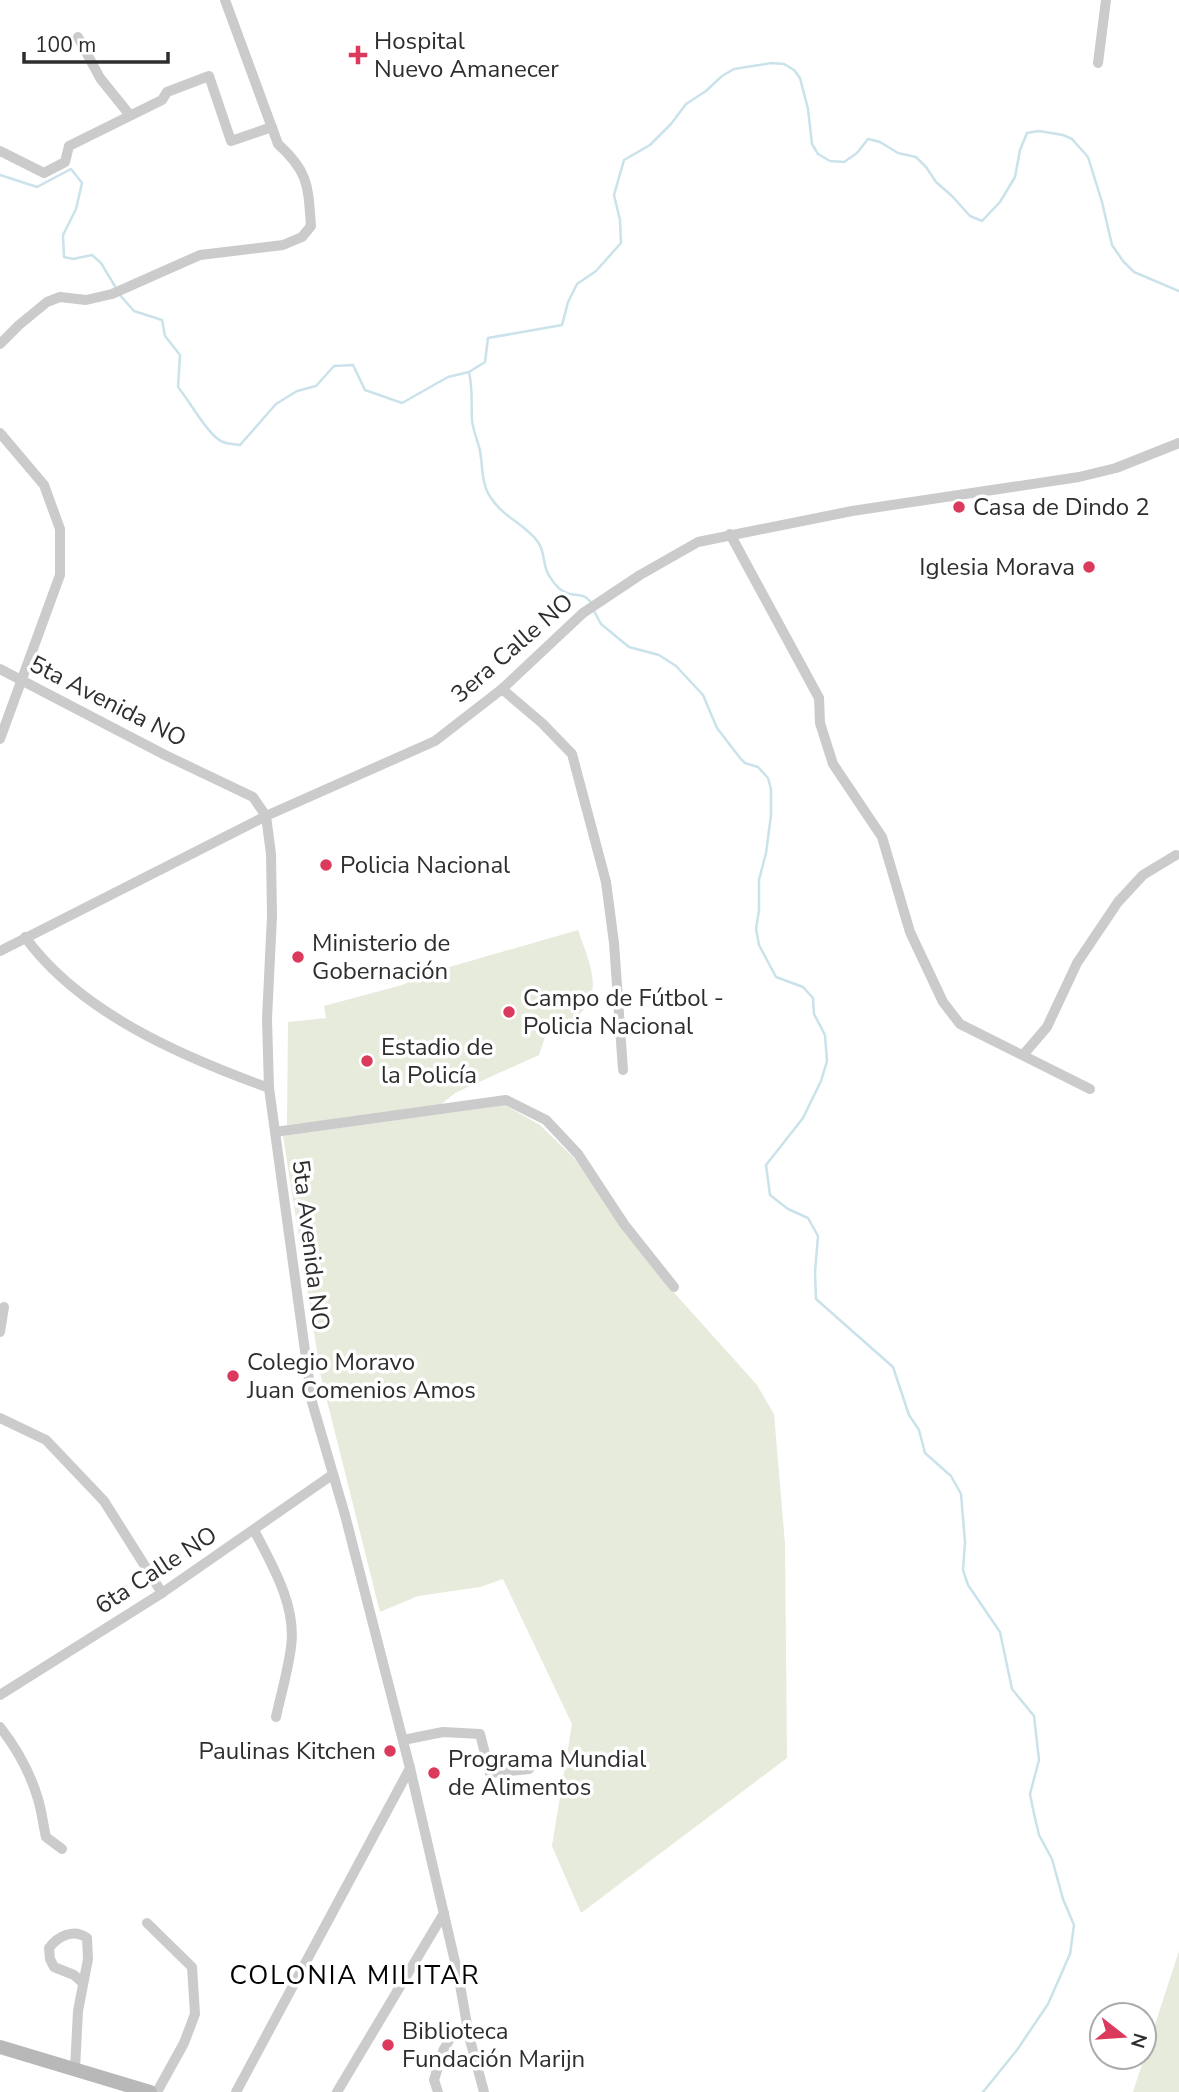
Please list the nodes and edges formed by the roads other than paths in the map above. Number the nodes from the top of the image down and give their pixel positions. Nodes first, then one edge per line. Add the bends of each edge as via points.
1 (225, 0) edge
2 (1106, 0) edge
3 (79, 37) dead end
4 (1098, 64) dead end
5 (129, 114) junction
6 (272, 127) junction
7 (0, 151) edge
8 (0, 344) edge
9 (0, 433) edge
10 (1179, 443) edge
11 (730, 534) junction
12 (0, 669) edge
13 (21, 680) junction
14 (502, 689) junction
15 (0, 739) edge
16 (266, 816) junction
17 (1176, 855) dead end
18 (25, 937) junction
19 (0, 951) edge
20 (1023, 1055) junction
21 (623, 1070) dead end
22 (269, 1088) junction
23 (1090, 1089) dead end
24 (275, 1132) junction
25 (674, 1287) dead end
26 (4, 1307) dead end
27 (0, 1332) edge
28 (0, 1418) edge
29 (332, 1475) junction
30 (254, 1530) junction
31 (162, 1593) junction
32 (0, 1695) edge
33 (276, 1717) dead end
34 (0, 1727) edge
35 (403, 1740) junction
36 (410, 1768) junction
37 (529, 1769) dead end
38 (62, 1849) dead end
39 (443, 1913) junction
40 (147, 1923) dead end
41 (83, 1983) junction
42 (467, 2026) junction
43 (0, 2047) edge
44 (75, 2069) junction
45 (150, 2092) edge
46 (157, 2092) edge
47 (236, 2092) edge
48 (337, 2092) edge
49 (438, 2092) edge
50 (484, 2092) edge

1 - 6 street
2 - 4 street
3 - 5 street via 100,78
5 - 6 street via 162,100 167,92 209,76 231,141
5 - 7 street via 69,146 65,162 44,173
6 - 8 street via 278,144 305,176 311,226 302,237 283,245 200,255 112,294 86,300 60,297 47,302
9 - 13 street via 44,485 60,529 60,575
10 - 11 street, 3era Calle NO via 1083,476
11 - 14 street, 3era Calle NO via 698,542 583,613
11 - 20 street via 819,698 820,723 833,765 883,837 910,932 943,1002 960,1024
12 - 13 street, 5ta Avenida NO
13 - 15 street
13 - 16 street, 5ta Avenida NO via 253,797
14 - 16 street, 3era Calle NO via 435,741
14 - 21 street via 572,754 606,882
16 - 18 street, 3era Calle NO
16 - 22 street, 5ta Avenida NO via 272,916
17 - 20 street via 1143,875 1118,902 1077,963 1047,1027
18 - 19 street, 3era Calle NO
18 - 22 street via 69,984 139,1031 175,1052
20 - 23 street
22 - 24 street, 5ta Avenida NO
24 - 25 street via 506,1100 546,1120 578,1154 624,1224
24 - 29 street, 5ta Avenida NO via 312,1402
26 - 27 street
28 - 31 street via 46,1440 104,1501
29 - 30 street, 6ta Calle NO
29 - 35 street, 5ta Avenida NO
30 - 31 street, 6ta Calle NO
30 - 33 street via 284,1591 291,1631
31 - 32 street, 6ta Calle NO
34 - 38 street via 31,1776 46,1837
35 - 36 street, 5ta Avenida NO
35 - 37 street via 443,1731 480,1734 490,1773
36 - 39 street, 5ta Avenida NO
36 - 47 street
39 - 42 street, 5ta Avenida NO
39 - 48 street
40 - 46 street via 192,1966 195,2014
41 - 41 street via 87,1938 77,1933 56,1939 49,1948 54,1967
41 - 44 street
42 - 49 street via 452,2035 443,2052 434,2080
42 - 50 street, 5ta Avenida NO
43 - 44 street
44 - 45 street

